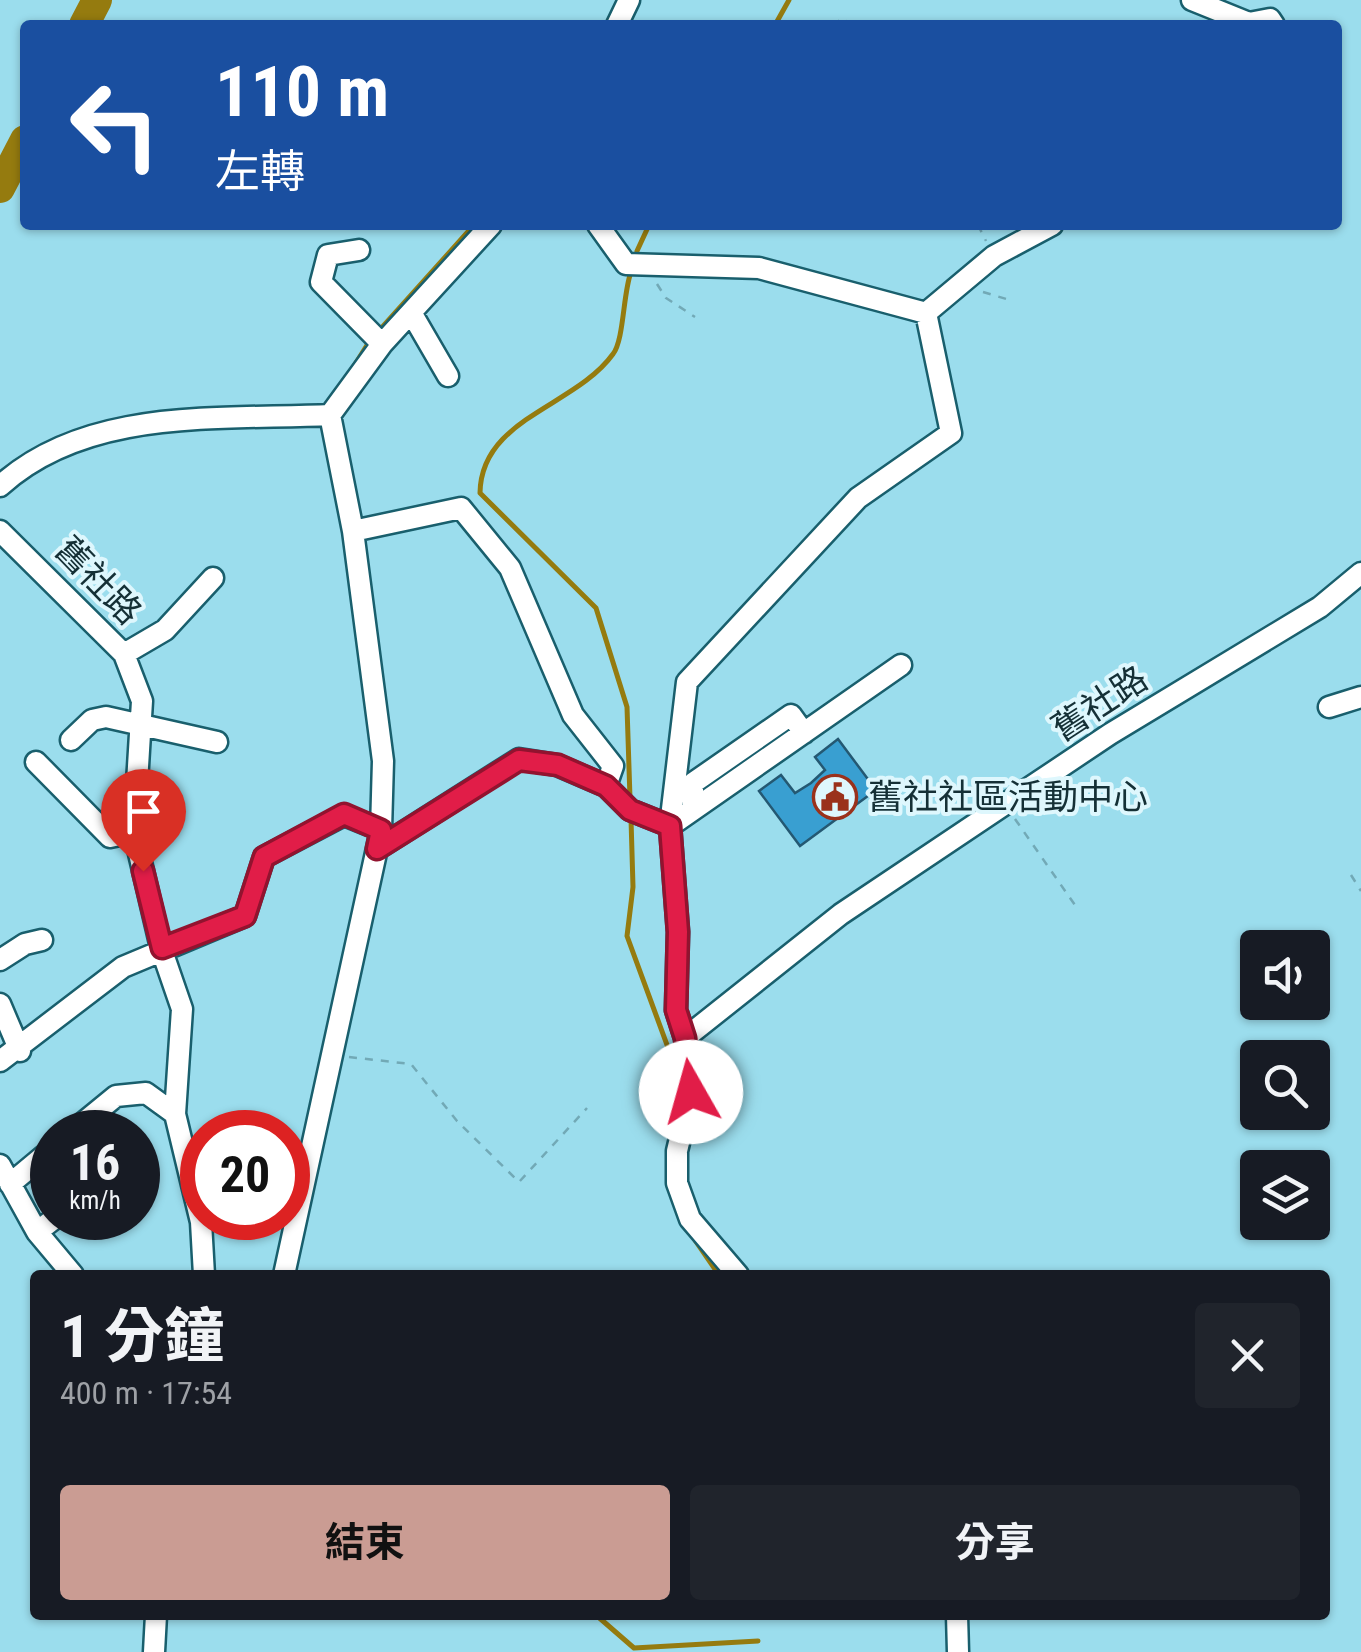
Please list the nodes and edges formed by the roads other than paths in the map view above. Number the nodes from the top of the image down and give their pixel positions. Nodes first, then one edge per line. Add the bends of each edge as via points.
1 (1192, 0) edge
2 (1242, 20) edge
3 (486, 230) edge
4 (602, 230) edge
5 (1043, 230) edge
6 (359, 250) dead end
7 (926, 313) junction
8 (412, 314) junction
9 (382, 344) junction
10 (448, 376) dead end
11 (330, 415) junction
12 (0, 486) edge
13 (0, 530) edge
14 (353, 530) junction
15 (1361, 574) edge
16 (213, 578) dead end
17 (124, 654) junction
18 (901, 665) dead end
19 (1361, 697) edge
20 (1330, 707) dead end
21 (142, 728) junction
22 (71, 740) dead end
23 (218, 742) dead end
24 (36, 762) dead end
25 (606, 786) junction
26 (670, 826) junction
27 (134, 832) junction
28 (379, 839) junction
29 (42, 940) dead end
30 (162, 948) junction
31 (0, 960) edge
32 (0, 1004) edge
33 (685, 1038) junction
34 (20, 1050) junction
35 (0, 1061) edge
36 (99, 1110) edge
37 (175, 1114) junction
38 (30, 1161) edge
39 (5, 1175) edge
40 (30, 1220) edge
41 (44, 1240) edge
42 (70, 1270) edge
43 (204, 1270) edge
44 (285, 1270) edge
45 (734, 1270) edge
46 (156, 1620) edge
47 (958, 1620) edge
48 (154, 1652) edge
49 (958, 1652) edge

1 - 2 street
3 - 8 street
4 - 7 street via 626,264 759,268
5 - 7 street via 994,256
6 - 9 street via 328,254 321,282
7 - 26 street via 951,433 858,498 686,682
8 - 9 street
8 - 10 street
9 - 11 street
11 - 12 street via 137,427 60,444
11 - 14 street
13 - 17 street, 舊社路
14 - 25 street via 460,508 510,568 574,715 612,766
14 - 28 street via 382,761
15 - 33 street, 舊社路 via 1320,607 1110,734 841,914
16 - 17 street via 165,630
17 - 21 street, 舊社路 via 142,702
18 - 26 street via 804,733 791,715 692,783 693,810
19 - 20 street
21 - 22 street via 106,717 92,720
21 - 23 street
21 - 27 street, 舊社路
24 - 27 street via 110,837
25 - 26 street via 630,810
25 - 28 street via 558,765 519,760
26 - 33 street via 676,1010
27 - 30 street, 舊社路
28 - 30 street via 344,814 274,848 264,857 245,916
28 - 44 street
29 - 31 street
30 - 34 street via 123,967
30 - 37 street, 舊社路 via 182,1010
32 - 34 street
33 - 45 street via 691,1092 677,1183 690,1218
34 - 35 street
36 - 37 street via 116,1096 146,1092
37 - 43 street, 舊社路 via 201,1222
38 - 39 street
39 - 40 street
41 - 42 street
46 - 48 street
47 - 49 street

